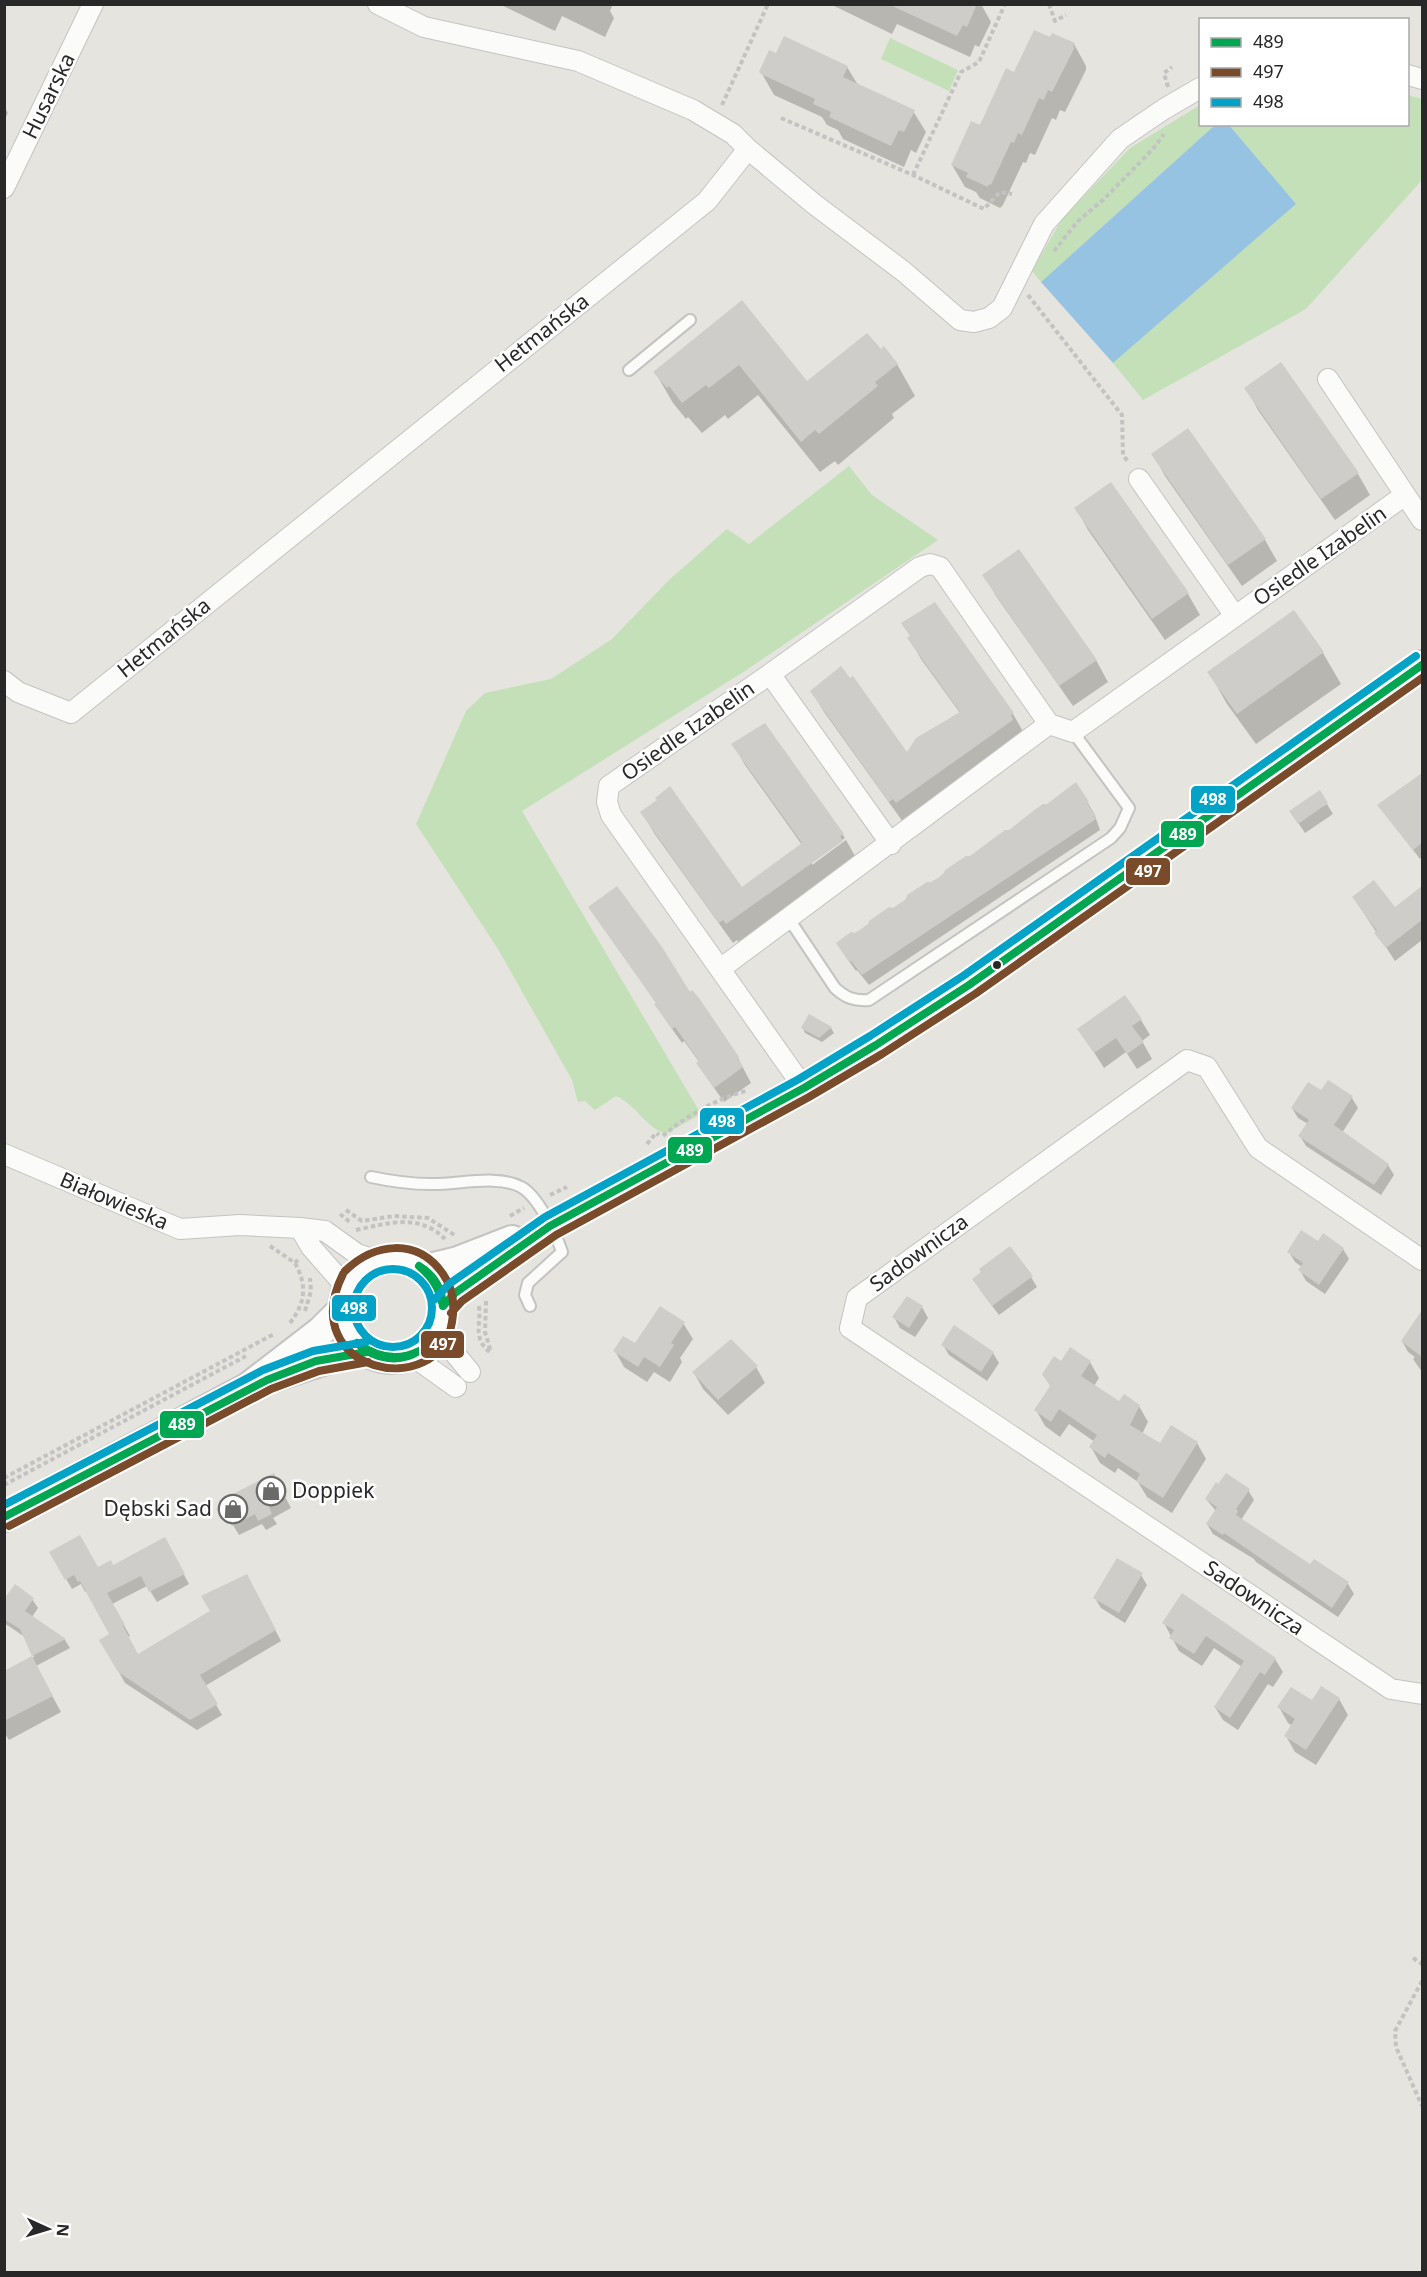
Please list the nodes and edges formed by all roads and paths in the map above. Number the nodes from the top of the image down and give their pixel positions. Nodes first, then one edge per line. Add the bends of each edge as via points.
1 (93, 4) edge
2 (378, 4) edge
3 (768, 4) edge
4 (1005, 4) edge
5 (1048, 4) edge
6 (1066, 15) dead end
7 (1172, 67) dead end
8 (1199, 89) edge
9 (1164, 95) dead end
10 (719, 111) dead end
11 (782, 118) dead end
12 (1167, 128) dead end
13 (748, 149) junction
14 (10, 163) edge
15 (913, 175) junction
16 (4, 188) edge
17 (1012, 194) dead end
18 (1052, 254) dead end
19 (1032, 287) dead end
20 (1028, 295) junction
21 (1024, 305) dead end
22 (690, 320) dead end
23 (629, 369) dead end
24 (1328, 379) dead end
25 (1139, 479) joint
26 (1405, 495) junction
27 (1422, 520) edge
28 (1235, 616) junction
29 (1422, 665) edge
30 (770, 674) junction
31 (4, 681) edge
32 (1049, 724) junction
33 (1073, 732) junction
34 (891, 844) junction
35 (789, 919) junction
36 (720, 969) junction
37 (804, 1088) junction
38 (659, 1135) dead end
39 (643, 1149) dead end
40 (4, 1154) edge
41 (371, 1177) dead end
42 (571, 1186) dead end
43 (346, 1210) dead end
44 (543, 1214) junction
45 (506, 1218) dead end
46 (300, 1228) junction
47 (464, 1236) dead end
48 (300, 1259) dead end
49 (1422, 1260) edge
50 (377, 1261) junction
51 (295, 1263) dead end
52 (302, 1269) junction
53 (425, 1269) junction
54 (308, 1274) dead end
55 (486, 1294) dead end
56 (345, 1299) junction
57 (479, 1302) dead end
58 (530, 1306) dead end
59 (302, 1317) dead end
60 (442, 1317) junction
61 (298, 1323) dead end
62 (291, 1330) dead end
63 (256, 1351) dead end
64 (368, 1352) junction
65 (411, 1355) junction
66 (470, 1372) dead end
67 (456, 1387) dead end
68 (247, 1388) junction
69 (4, 1478) edge
70 (4, 1485) edge
71 (4, 1517) edge
72 (1422, 1694) edge
73 (1413, 1958) dead end
74 (1422, 1964) edge
75 (1422, 1981) edge
76 (1422, 2106) edge

1 - 14 street, Husarska
2 - 13 street via 424,27 578,61 693,110 734,134
3 - 10 path
4 - 15 path via 979,62 961,72
5 - 6 path via 1055,21
7 - 9 path via 1164,73 1168,88
8 - 13 street via 1120,139 1044,225 1002,308 989,318 974,322 960,320
11 - 15 path
12 - 18 path via 1153,149 1078,221
13 - 31 street, Hetmańska via 708,201 71,713 18,692
14 - 16 street, Husarska
15 - 17 path via 984,209 1000,192
19 - 20 path
20 - 21 path
20 - 25 path via 1122,415 1123,455
22 - 23 lane
24 - 26 street, Osiedle Izabelin
25 - 28 street, Osiedle Izabelin
26 - 27 street, Osiedle Izabelin
26 - 28 street, Osiedle Izabelin
28 - 33 street, Osiedle Izabelin
29 - 37 street via 969,985
30 - 32 street, Osiedle Izabelin via 920,567 930,564 940,567
30 - 34 street, Osiedle Izabelin
30 - 36 street, Osiedle Izabelin via 609,786 607,802 611,815
32 - 33 street
32 - 34 street
33 - 35 lane via 1129,808 1120,828 1111,838 869,1000 844,997 835,988
34 - 35 street
35 - 36 street
36 - 37 street, Osiedle Izabelin
37 - 44 street
38 - 39 path via 656,1133
40 - 46 street, Białowieska via 180,1229 240,1225
41 - 44 lane via 429,1184 501,1181 529,1193
42 - 44 path
43 - 47 path via 362,1221 394,1216 428,1218 448,1232
44 - 45 path
44 - 53 street via 458,1261
44 - 58 lane via 562,1252 528,1284 525,1295
44 - 60 street via 455,1293
46 - 50 street, Białowieska via 325,1231 357,1254
46 - 56 street
48 - 52 path
49 - 72 street, Sadownicza via 1258,1148 1208,1067 1187,1060 857,1298 849,1328 1391,1689
50 - 53 street via 402,1259
50 - 56 street via 359,1271
51 - 52 path
52 - 69 path via 304,1288 300,1306 289,1324
53 - 60 street via 438,1286
54 - 59 path via 311,1291
55 - 57 path via 485,1332 492,1354 481,1346
56 - 64 street via 344,1322 349,1334
56 - 68 street via 321,1331
60 - 65 street via 428,1345
60 - 66 street via 447,1344
61 - 62 path
63 - 70 path
64 - 65 street via 392,1359
64 - 68 street via 319,1361
65 - 67 street
68 - 71 street
73 - 74 path
75 - 76 path via 1395,2031 1396,2047

